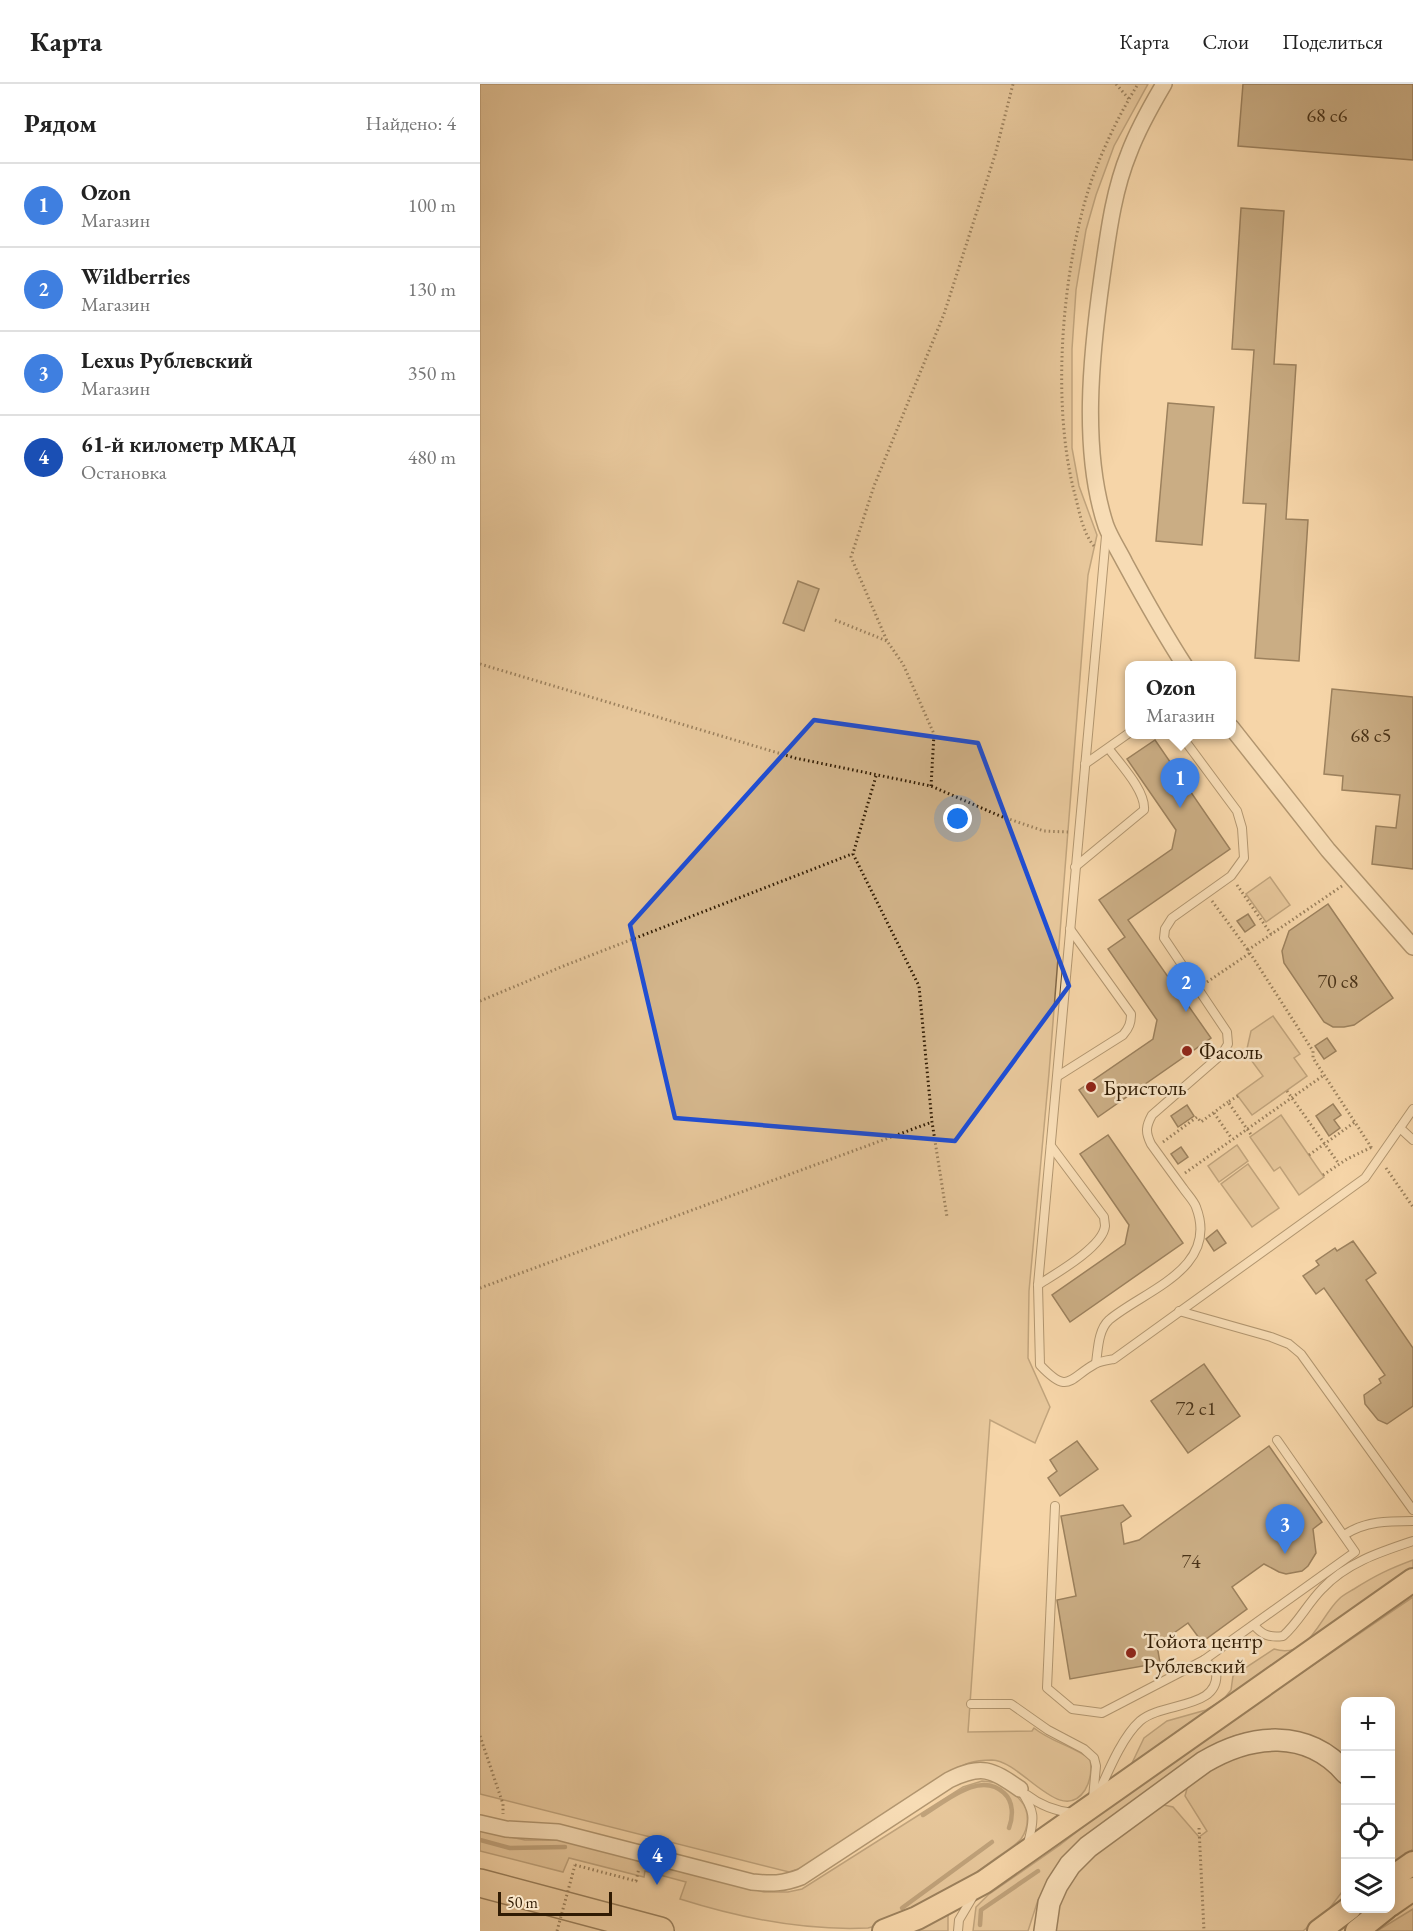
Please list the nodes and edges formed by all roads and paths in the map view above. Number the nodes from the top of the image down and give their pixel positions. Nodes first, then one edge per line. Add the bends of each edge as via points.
1 (1013, 84) edge
2 (1116, 84) edge
3 (1164, 84) edge
4 (1129, 99) dead end
5 (1107, 529) junction
6 (835, 620) dead end
7 (887, 641) junction
8 (1182, 661) edge
9 (480, 664) edge
10 (1236, 733) edge
11 (1125, 736) edge
12 (1183, 739) edge
13 (1109, 749) junction
14 (1085, 764) junction
15 (876, 776) junction
16 (931, 786) junction
17 (1079, 832) junction
18 (853, 854) junction
19 (1075, 867) junction
20 (1231, 876) junction
21 (1354, 880) junction
22 (1207, 893) junction
23 (1070, 929) junction
24 (1271, 934) junction
25 (1413, 947) edge
26 (1249, 952) junction
27 (1197, 988) junction
28 (480, 1001) edge
29 (1324, 1075) junction
30 (1058, 1076) junction
31 (1287, 1090) dead end
32 (1238, 1096) dead end
33 (1292, 1097) junction
34 (1228, 1102) junction
35 (1413, 1109) edge
36 (1214, 1113) junction
37 (932, 1122) junction
38 (1355, 1122) junction
39 (1400, 1128) junction
40 (1247, 1129) junction
41 (1252, 1136) dead end
42 (1232, 1139) junction
43 (1413, 1140) edge
44 (1324, 1144) junction
45 (1051, 1146) junction
46 (1154, 1148) junction
47 (1372, 1148) junction
48 (1309, 1155) dead end
49 (1379, 1158) junction
50 (1339, 1164) junction
51 (1323, 1175) dead end
52 (1176, 1179) junction
53 (1413, 1207) edge
54 (947, 1217) dead end
55 (1038, 1285) junction
56 (480, 1288) edge
57 (1179, 1311) junction
58 (1096, 1363) junction
59 (1277, 1440) dead end
60 (1055, 1506) dead end
61 (1413, 1510) edge
62 (1413, 1521) edge
63 (1344, 1535) junction
64 (1413, 1541) edge
65 (1413, 1580) edge
66 (1254, 1625) junction
67 (1204, 1659) junction
68 (971, 1704) dead end
69 (480, 1736) edge
70 (1341, 1768) edge
71 (1020, 1789) junction
72 (503, 1804) dead end
73 (1087, 1810) junction
74 (480, 1822) edge
75 (1199, 1828) dead end
76 (1026, 1852) junction
77 (1413, 1863) edge
78 (1395, 1876) edge
79 (636, 1881) dead end
80 (984, 1882) junction
81 (480, 1883) edge
82 (1413, 1889) edge
83 (1413, 1899) edge
84 (1395, 1902) edge
85 (1395, 1906) edge
86 (1341, 1908) edge
87 (1343, 1913) edge
88 (1381, 1913) edge
89 (1045, 1929) edge
90 (1322, 1929) edge
91 (557, 1931) edge
92 (660, 1931) edge
93 (884, 1931) edge
94 (958, 1931) edge
95 (1204, 1931) edge
96 (1357, 1931) edge

1 - 7 path via 995,155 944,314 874,486 851,557
2 - 4 path
3 - 5 street via 1128,154 1118,189 1093,335 1094,465
5 - 8 street
5 - 14 lane
6 - 7 path
7 - 16 path via 903,664 934,734
9 - 15 path via 795,758
10 - 21 street
11 - 13 lane
12 - 20 lane via 1237,811 1244,858
13 - 14 lane
13 - 19 lane via 1141,793 1144,810
14 - 17 lane
15 - 16 path
15 - 18 path
16 - 17 path via 1044,831
17 - 19 lane
18 - 28 path
18 - 37 path via 919,986
19 - 23 lane
20 - 22 lane
20 - 24 path
21 - 24 path via 1333,890
21 - 25 street
22 - 26 path
22 - 27 lane via 1172,918 1164,938
23 - 30 lane
23 - 30 lane via 1131,1014 1131,1021 1123,1035
24 - 26 path
26 - 27 path
26 - 29 path via 1313,1051
27 - 46 lane via 1227,1032 1228,1044 1222,1054 1152,1115 1146,1126
29 - 33 path
29 - 38 path
30 - 45 lane
31 - 33 path
32 - 34 path
33 - 40 path
33 - 44 path
34 - 36 path
34 - 40 path
35 - 39 lane
36 - 42 path
36 - 46 path via 1201,1122 1197,1117
37 - 54 path
37 - 56 path
38 - 44 path
38 - 47 path
39 - 43 lane
39 - 49 lane
40 - 41 path
40 - 42 path
42 - 52 path
44 - 48 path
44 - 50 path
45 - 55 lane
45 - 55 lane via 1104,1217 1105,1226 1099,1240
46 - 52 lane
47 - 49 path
47 - 50 path
49 - 53 path
49 - 57 lane via 1365,1178
50 - 51 path
52 - 58 lane via 1196,1206 1198,1243 1176,1277 1108,1321 1100,1336
55 - 58 lane via 1040,1365 1062,1382 1073,1381
57 - 58 lane via 1114,1359
57 - 61 lane via 1289,1344
59 - 63 lane
60 - 67 lane via 1047,1688 1072,1708 1102,1713
62 - 63 lane via 1364,1524
63 - 66 lane via 1355,1552
64 - 66 lane via 1367,1557 1340,1574 1323,1588 1283,1636 1267,1636
65 - 73 main road
66 - 67 lane
67 - 73 lane via 1216,1670 1218,1681 1212,1692 1140,1721
68 - 73 lane via 1011,1704 1094,1758 1096,1766
69 - 72 path
70 - 89 street via 1321,1752 1284,1740 1251,1742 1222,1751 1070,1864 1049,1903
71 - 73 lane via 1057,1811
71 - 74 street via 992,1772 966,1772 801,1877 772,1884 558,1832 506,1829
71 - 76 lane via 1034,1821
73 - 76 main road
75 - 95 path
76 - 80 main road
77 - 78 main road
79 - 91 path, bridge via 575,1865
80 - 93 main road
80 - 94 lane via 967,1904
81 - 92 highway
82 - 84 main road
83 - 85 street
86 - 90 street
87 - 90 main road
88 - 96 main road

